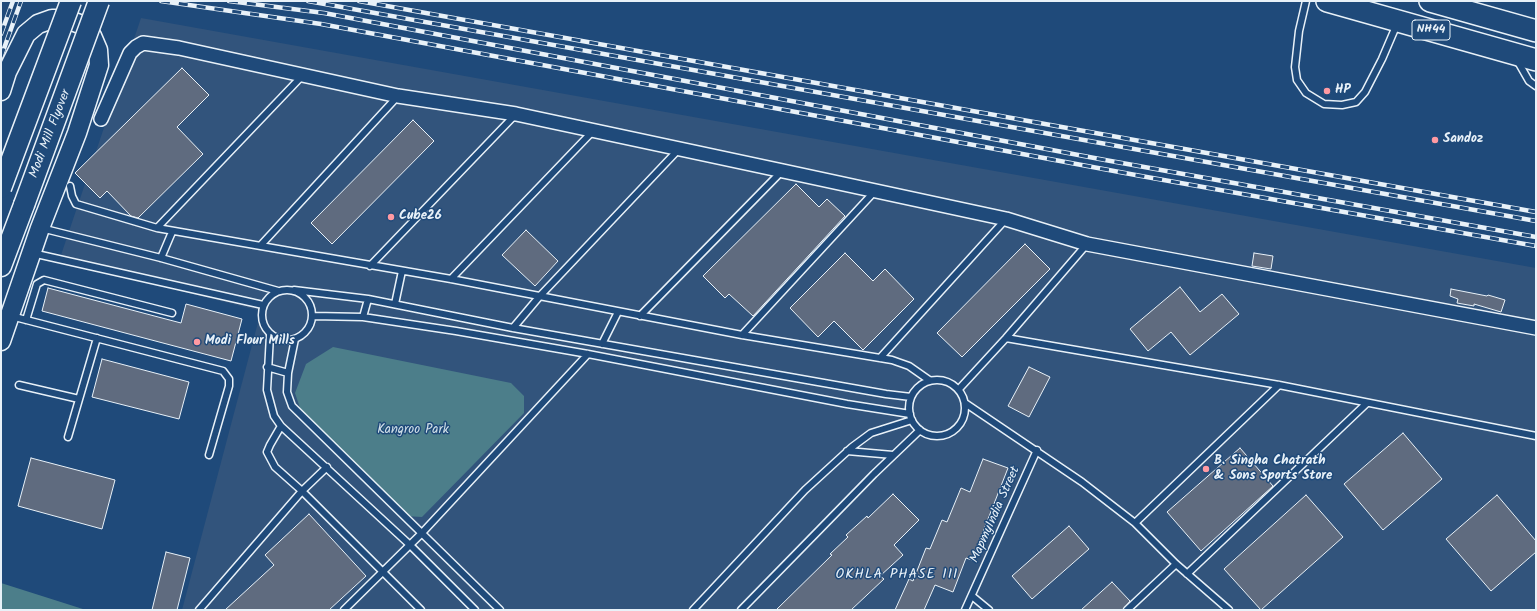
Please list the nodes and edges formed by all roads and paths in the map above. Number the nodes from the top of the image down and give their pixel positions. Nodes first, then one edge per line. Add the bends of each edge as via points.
1 (71, 1) edge
2 (99, 1) edge
3 (1306, 1) edge
4 (1327, 1) edge
5 (1430, 1) edge
6 (1398, 21) junction
7 (1536, 31) edge
8 (1512, 53) junction
9 (1536, 60) edge
10 (4, 72) edge
11 (302, 76) junction
12 (1536, 86) edge
13 (1, 91) edge
14 (398, 96) junction
15 (516, 114) junction
16 (101, 119) dead end
17 (593, 131) junction
18 (679, 149) junction
19 (783, 171) junction
20 (70, 186) dead end
21 (1, 188) edge
22 (875, 191) junction
23 (1006, 219) junction
24 (40, 228) junction
25 (157, 228) junction
26 (172, 232) junction
27 (1087, 244) junction
28 (261, 245) junction
29 (31, 252) junction
30 (161, 258) junction
31 (1, 266) edge
32 (370, 266) junction
33 (402, 271) junction
34 (451, 279) junction
35 (294, 290) junction
36 (278, 291) junction
37 (539, 297) junction
38 (368, 299) junction
39 (395, 304) junction
40 (263, 305) junction
41 (618, 312) junction
42 (172, 313) dead end
43 (312, 316) junction
44 (640, 316) junction
45 (363, 317) junction
46 (18, 318) junction
47 (513, 328) junction
48 (1536, 328) edge
49 (742, 334) junction
50 (270, 335) junction
51 (97, 338) junction
52 (1006, 338) junction
53 (294, 339) junction
54 (1, 341) edge
55 (602, 344) junction
56 (588, 354) junction
57 (880, 358) junction
58 (267, 367) junction
59 (288, 373) junction
60 (929, 380) junction
61 (19, 385) dead end
62 (1279, 385) junction
63 (959, 389) junction
64 (911, 397) junction
65 (79, 399) junction
66 (966, 403) junction
67 (1367, 403) junction
68 (911, 417) junction
69 (281, 426) junction
70 (920, 430) junction
71 (1536, 436) edge
72 (68, 437) dead end
73 (1037, 450) junction
74 (847, 451) junction
75 (209, 455) dead end
76 (893, 455) junction
77 (327, 466) junction
78 (302, 491) junction
79 (1135, 523) junction
80 (421, 534) junction
81 (410, 545) junction
82 (1176, 564) junction
83 (383, 572) junction
84 (1187, 574) junction
85 (972, 596) junction
86 (199, 610) edge
87 (344, 610) edge
88 (421, 610) edge
89 (474, 610) edge
90 (500, 610) edge
91 (693, 610) edge
92 (742, 610) edge
93 (965, 610) edge
94 (989, 610) edge
95 (1127, 610) edge
96 (1230, 610) edge

1 - 21 main road, Modi Mill Flyover, bridge
2 - 31 main road, Modi Mill Flyover, bridge
3 - 6 lane via 1295,67 1297,80 1306,93 1324,104 1342,105 1356,102 1365,92
4 - 6 highway, NH44
5 - 7 highway, NH44
6 - 8 highway, NH44
8 - 9 highway, NH44
8 - 12 lane via 1529,81
10 - 13 main road
10 - 24 main road via 26,34 38,24 52,19 67,19 82,25 92,36 98,50 99,66 77,133
11 - 14 street
11 - 16 street via 179,48 143,43 130,53
11 - 25 lane
14 - 15 street
14 - 28 lane
15 - 17 street
15 - 32 lane
17 - 18 street
17 - 34 lane
18 - 19 street
18 - 37 lane
19 - 22 street
19 - 44 lane
20 - 25 lane via 76,204
22 - 23 street
22 - 49 lane
23 - 27 street
23 - 57 lane
24 - 29 main road
24 - 30 lane
25 - 26 lane
26 - 28 lane
26 - 30 lane
27 - 48 street
27 - 52 lane
28 - 32 lane
29 - 40 lane
29 - 46 main road
30 - 36 lane
32 - 33 lane
33 - 34 lane
33 - 39 lane
34 - 37 lane
35 - 36 lane
35 - 38 lane
35 - 43 lane via 307,299
36 - 40 lane
37 - 41 lane
37 - 47 lane
38 - 39 lane
38 - 45 lane
39 - 47 lane
40 - 50 lane via 262,320
41 - 44 lane
41 - 55 lane
42 - 46 lane via 44,280 37,284
43 - 45 lane
43 - 53 lane via 306,332
44 - 49 lane
45 - 56 lane
46 - 51 lane
46 - 54 main road
47 - 55 lane
49 - 57 lane
50 - 53 lane via 284,340
50 - 58 lane
51 - 65 lane
51 - 75 lane via 223,371 229,379 230,386
52 - 62 lane
52 - 63 lane
53 - 59 lane
55 - 64 lane
56 - 68 lane
56 - 80 lane
57 - 60 lane via 901,362
58 - 59 lane
58 - 69 lane via 270,403 274,416
59 - 80 lane via 286,392 292,406
60 - 63 lane via 946,381
60 - 64 lane via 918,387
61 - 65 lane
62 - 67 lane
62 - 79 lane
63 - 66 lane
64 - 68 lane
65 - 72 lane
66 - 70 lane via 964,418 954,430 940,436 932,436
66 - 73 lane
67 - 71 lane
67 - 84 lane
68 - 70 lane
68 - 74 lane via 871,433
69 - 77 lane
69 - 78 lane via 267,452 275,466
70 - 76 lane
73 - 79 lane
73 - 85 lane, MapmyIndia Street
74 - 76 lane
74 - 91 lane via 805,490
76 - 92 lane
77 - 78 lane
77 - 81 lane
78 - 83 lane
78 - 86 lane
79 - 82 lane
80 - 81 lane
80 - 90 lane
81 - 83 lane
81 - 89 lane
82 - 84 lane
82 - 95 lane
83 - 87 lane
83 - 88 lane
84 - 96 lane
85 - 93 lane, MapmyIndia Street
85 - 94 lane

